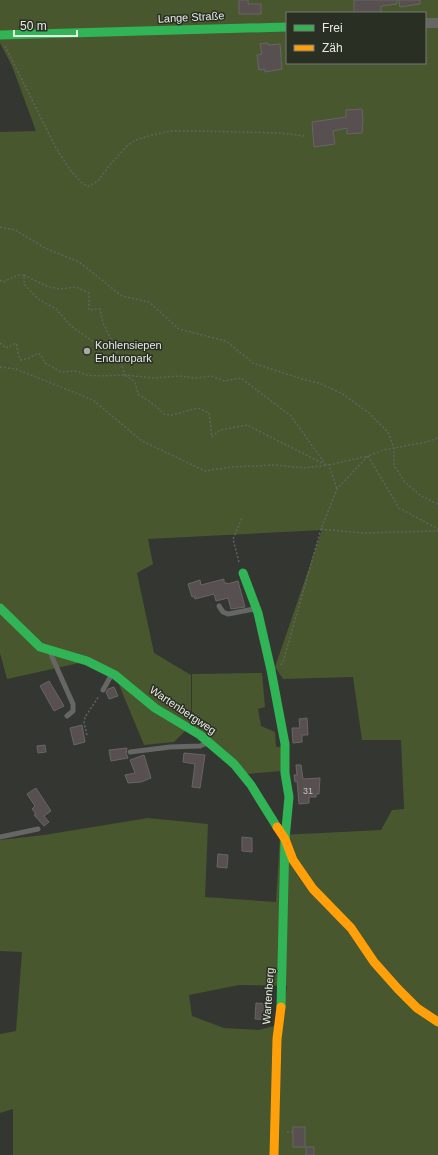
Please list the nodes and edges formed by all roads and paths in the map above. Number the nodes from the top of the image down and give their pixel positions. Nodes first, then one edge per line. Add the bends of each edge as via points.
1 (438, 22) edge
2 (426, 23) edge
3 (286, 26) edge
4 (2, 39) edge
5 (304, 136) dead end
6 (0, 227) edge
7 (24, 275) junction
8 (0, 280) edge
9 (0, 343) edge
10 (116, 350) junction
11 (0, 367) edge
12 (125, 375) junction
13 (438, 438) edge
14 (394, 448) junction
15 (368, 456) junction
16 (327, 465) junction
17 (337, 489) junction
18 (438, 504) edge
19 (242, 518) dead end
20 (321, 529) junction
21 (438, 530) edge
22 (243, 573) joint
23 (219, 606) dead end
24 (0, 608) edge
25 (255, 609) junction
26 (51, 651) junction
27 (271, 670) junction
28 (112, 673) junction
29 (103, 690) dead end
30 (98, 697) dead end
31 (67, 716) dead end
32 (87, 735) dead end
33 (209, 742) junction
34 (130, 752) dead end
35 (38, 829) dead end
36 (0, 837) edge
37 (285, 839) junction
38 (438, 1022) edge
39 (274, 1155) edge

1 - 2 street
3 - 4 street, Lange Straße
4 - 5 path via 56,148 71,171 86,185 98,181 128,145 152,135 171,131 195,131
6 - 14 path via 15,230 45,248 79,262 122,296 148,302 179,329 226,341 254,363 319,382 343,394 369,413 388,432
7 - 8 path via 3,282
7 - 10 path via 24,284 38,299 56,309 71,326 95,343
7 - 10 path via 46,286 60,289 76,287 89,293 89,310 100,309 103,323
9 - 12 path via 6,348 16,342 17,354 21,360 38,353 45,363 61,372 77,371 100,376
10 - 12 path
11 - 16 path via 16,369 93,400 142,441 204,471 231,467 276,465 304,468
12 - 16 path via 153,378 211,376 226,381 241,378 291,416
12 - 16 path via 135,382 138,394 164,414 172,415 198,408 209,413 212,437 220,430 247,425
13 - 14 path
14 - 15 path
14 - 18 path via 394,465 404,481 421,496
15 - 16 path
15 - 17 path
15 - 21 path via 399,508
16 - 17 path
17 - 20 path
19 - 22 path via 233,539
20 - 21 path via 362,533
20 - 27 path via 283,662 278,668
22 - 25 street, Wartenbergweg
23 - 25 lane via 228,614
24 - 26 street, Wartenbergweg via 40,647
25 - 27 street, Wartenbergweg
26 - 28 street, Wartenbergweg via 88,661
26 - 31 lane via 73,704 72,711
27 - 37 street, Wartenbergweg via 285,744 285,773 289,797
28 - 29 lane
28 - 33 street, Wartenbergweg via 155,708
30 - 32 path via 85,717
33 - 34 lane via 200,746
33 - 37 street, Wartenbergweg via 234,764 251,785
35 - 36 lane
37 - 38 street, Wartenbergweg via 294,860 313,889 351,928 374,962 417,1008
37 - 39 street, Wartenberg

